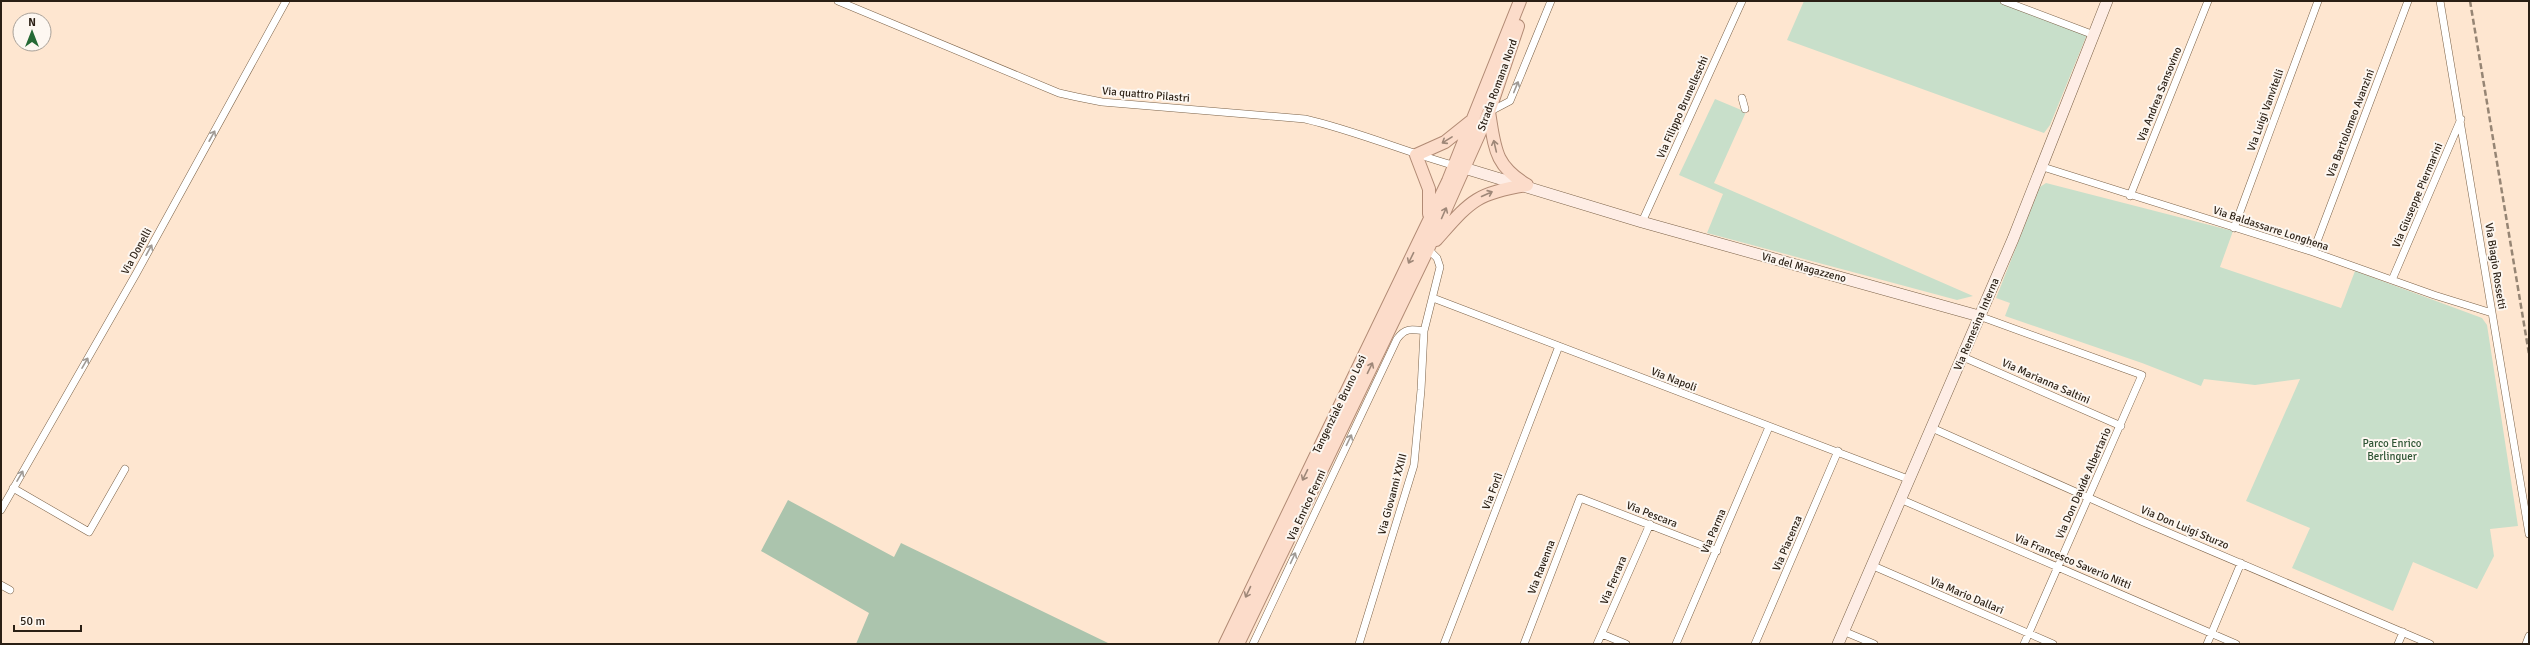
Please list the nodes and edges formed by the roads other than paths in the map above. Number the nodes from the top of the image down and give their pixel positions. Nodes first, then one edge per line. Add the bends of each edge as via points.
1 (286, 1) edge
2 (838, 1) edge
3 (1520, 1) edge
4 (1527, 1) edge
5 (1551, 1) edge
6 (1742, 1) edge
7 (2004, 1) edge
8 (2107, 1) edge
9 (2208, 1) edge
10 (2318, 1) edge
11 (2408, 1) edge
12 (2440, 1) edge
13 (2094, 35) junction
14 (1742, 98) dead end
15 (1745, 109) dead end
16 (1488, 112) junction
17 (1473, 119) junction
18 (2462, 119) junction
19 (1416, 154) junction
20 (1459, 166) junction
21 (2043, 167) junction
22 (1527, 186) junction
23 (2130, 196) junction
24 (1642, 222) junction
25 (1428, 223) junction
26 (2234, 228) junction
27 (1428, 248) junction
28 (2313, 252) junction
29 (2392, 280) junction
30 (1433, 298) junction
31 (2492, 313) junction
32 (1979, 316) junction
33 (1424, 330) junction
34 (1559, 346) junction
35 (1963, 357) junction
36 (2142, 375) joint
37 (2121, 426) junction
38 (1769, 427) junction
39 (1932, 428) junction
40 (1838, 451) junction
41 (125, 469) dead end
42 (1908, 479) junction
43 (13, 488) junction
44 (2090, 497) junction
45 (1580, 498) joint
46 (1900, 499) junction
47 (1, 510) edge
48 (1650, 524) junction
49 (2529, 534) edge
50 (1717, 551) junction
51 (2241, 563) junction
52 (1871, 566) junction
53 (2057, 566) junction
54 (1, 585) edge
55 (10, 590) dead end
56 (1843, 631) junction
57 (2403, 632) junction
58 (2028, 633) junction
59 (2212, 633) junction
60 (1602, 634) junction
61 (2529, 636) edge
62 (1225, 644) edge
63 (1238, 644) edge
64 (1253, 644) edge
65 (1359, 644) edge
66 (1444, 644) edge
67 (1524, 644) edge
68 (1597, 644) edge
69 (1626, 644) edge
70 (1676, 644) edge
71 (1755, 644) edge
72 (1838, 644) edge
73 (1874, 644) edge
74 (2024, 644) edge
75 (2054, 644) edge
76 (2207, 644) edge
77 (2236, 644) edge
78 (2398, 644) edge
79 (2430, 644) edge
80 (2526, 644) edge

43 -> 1 street, Via Donelli via 136,274
2 - 19 street, Via quattro Pilastri via 1059,93 1102,102 1306,119 1335,126
3 - 17 main road, Strada Romana Nord
4 - 16 main road, Strada Romana Nord
16 -> 5 street via 1510,101
6 - 24 street, Via Filippo Brunelleschi
7 - 13 street
8 - 13 street, Via Remesina Interna
9 - 23 street, Via Andrea Sansovino
10 - 26 street, Via Luigi Vanvitelli
11 - 28 street, Via Bartolomeo Avanzini
12 - 18 street, Via Biagio Rossetti
13 - 21 street, Via Remesina Interna
14 - 15 street
16 - 20 main road, Strada Romana Nord
22 -> 16 main road via 1511,176 1501,164 1495,151
17 -> 19 main road via 1445,142
17 - 20 main road, Strada Romana Nord
18 - 29 street, Via Giuseppe Piermarini
18 - 31 street, Via Biagio Rossetti
19 - 20 street, Via quattro Pilastri
19 - 25 main road via 1429,189
20 - 22 street, Via del Magazzeno
20 - 25 main road, Tangenziale Bruno Losi
27 -> 20 main road, Tangenziale Bruno Losi
21 - 23 street, Via Baldassarre Longhena
21 - 32 street, Via Remesina Interna
22 - 24 street, Via del Magazzeno
27 -> 22 main road via 1469,205 1485,194
23 - 26 street, Via Baldassarre Longhena
24 - 32 street, Via del Magazzeno
25 -> 62 main road, Tangenziale Bruno Losi via 1264,558
26 - 28 street, Via Baldassarre Longhena
27 - 30 street, Via Giovanni XXIII via 1437,258 1440,267
63 -> 27 main road, Tangenziale Bruno Losi
28 - 29 street, Via Baldassarre Longhena
29 - 31 street, Via Baldassarre Longhena
30 - 33 street, Via Giovanni XXIII
30 - 34 street, Via Napoli
31 - 49 street, Via Biagio Rossetti
32 - 35 street, Via Remesina Interna
32 - 36 street, Via del Magazzeno
64 -> 33 street, Via Enrico Fermi via 1398,339 1403,331 1408,329
33 - 65 street, Via Giovanni XXIII via 1414,464
34 - 38 street, Via Napoli
34 - 66 street, Via Forlì
35 - 37 street, Via Marianna Saltini
35 - 39 street, Via Remesina Interna
36 - 37 street, Via Don Davide Albertario
37 - 44 street, Via Don Davide Albertario
38 - 40 street, Via Napoli
38 - 50 street, Via Parma
39 - 42 street, Via Remesina Interna
39 - 44 street, Via Don Luigi Sturzo
40 - 42 street, Via Napoli
40 - 71 street, Via Piacenza
41 - 43 street via 89,532
42 - 46 street, Via Remesina Interna
43 - 47 street, Via Donelli
44 - 51 street, Via Don Luigi Sturzo
44 - 53 street, Via Don Davide Albertario
45 - 48 street, Via Pescara
45 - 67 street, Via Ravenna
46 - 52 street, Via Remesina Interna
46 - 53 street, Via Francesco Saverio Nitti
48 - 50 street, Via Pescara
48 - 60 street, Via Ferrara
50 - 70 street, Via Parma
51 - 57 street, Via Don Luigi Sturzo
51 - 59 street
52 - 56 street, Via Remesina Interna
52 - 58 street, Via Mario Dallari
53 - 58 street, Via Don Davide Albertario
53 - 59 street, Via Francesco Saverio Nitti
54 - 55 street
56 - 72 street, Via Remesina Interna
56 - 73 street
57 - 78 street
57 - 79 street, Via Don Luigi Sturzo
58 - 74 street, Via Don Davide Albertario
58 - 75 street, Via Mario Dallari
59 - 76 street
59 - 77 street, Via Francesco Saverio Nitti
60 - 68 street, Via Ferrara
60 - 69 street
61 - 80 street

